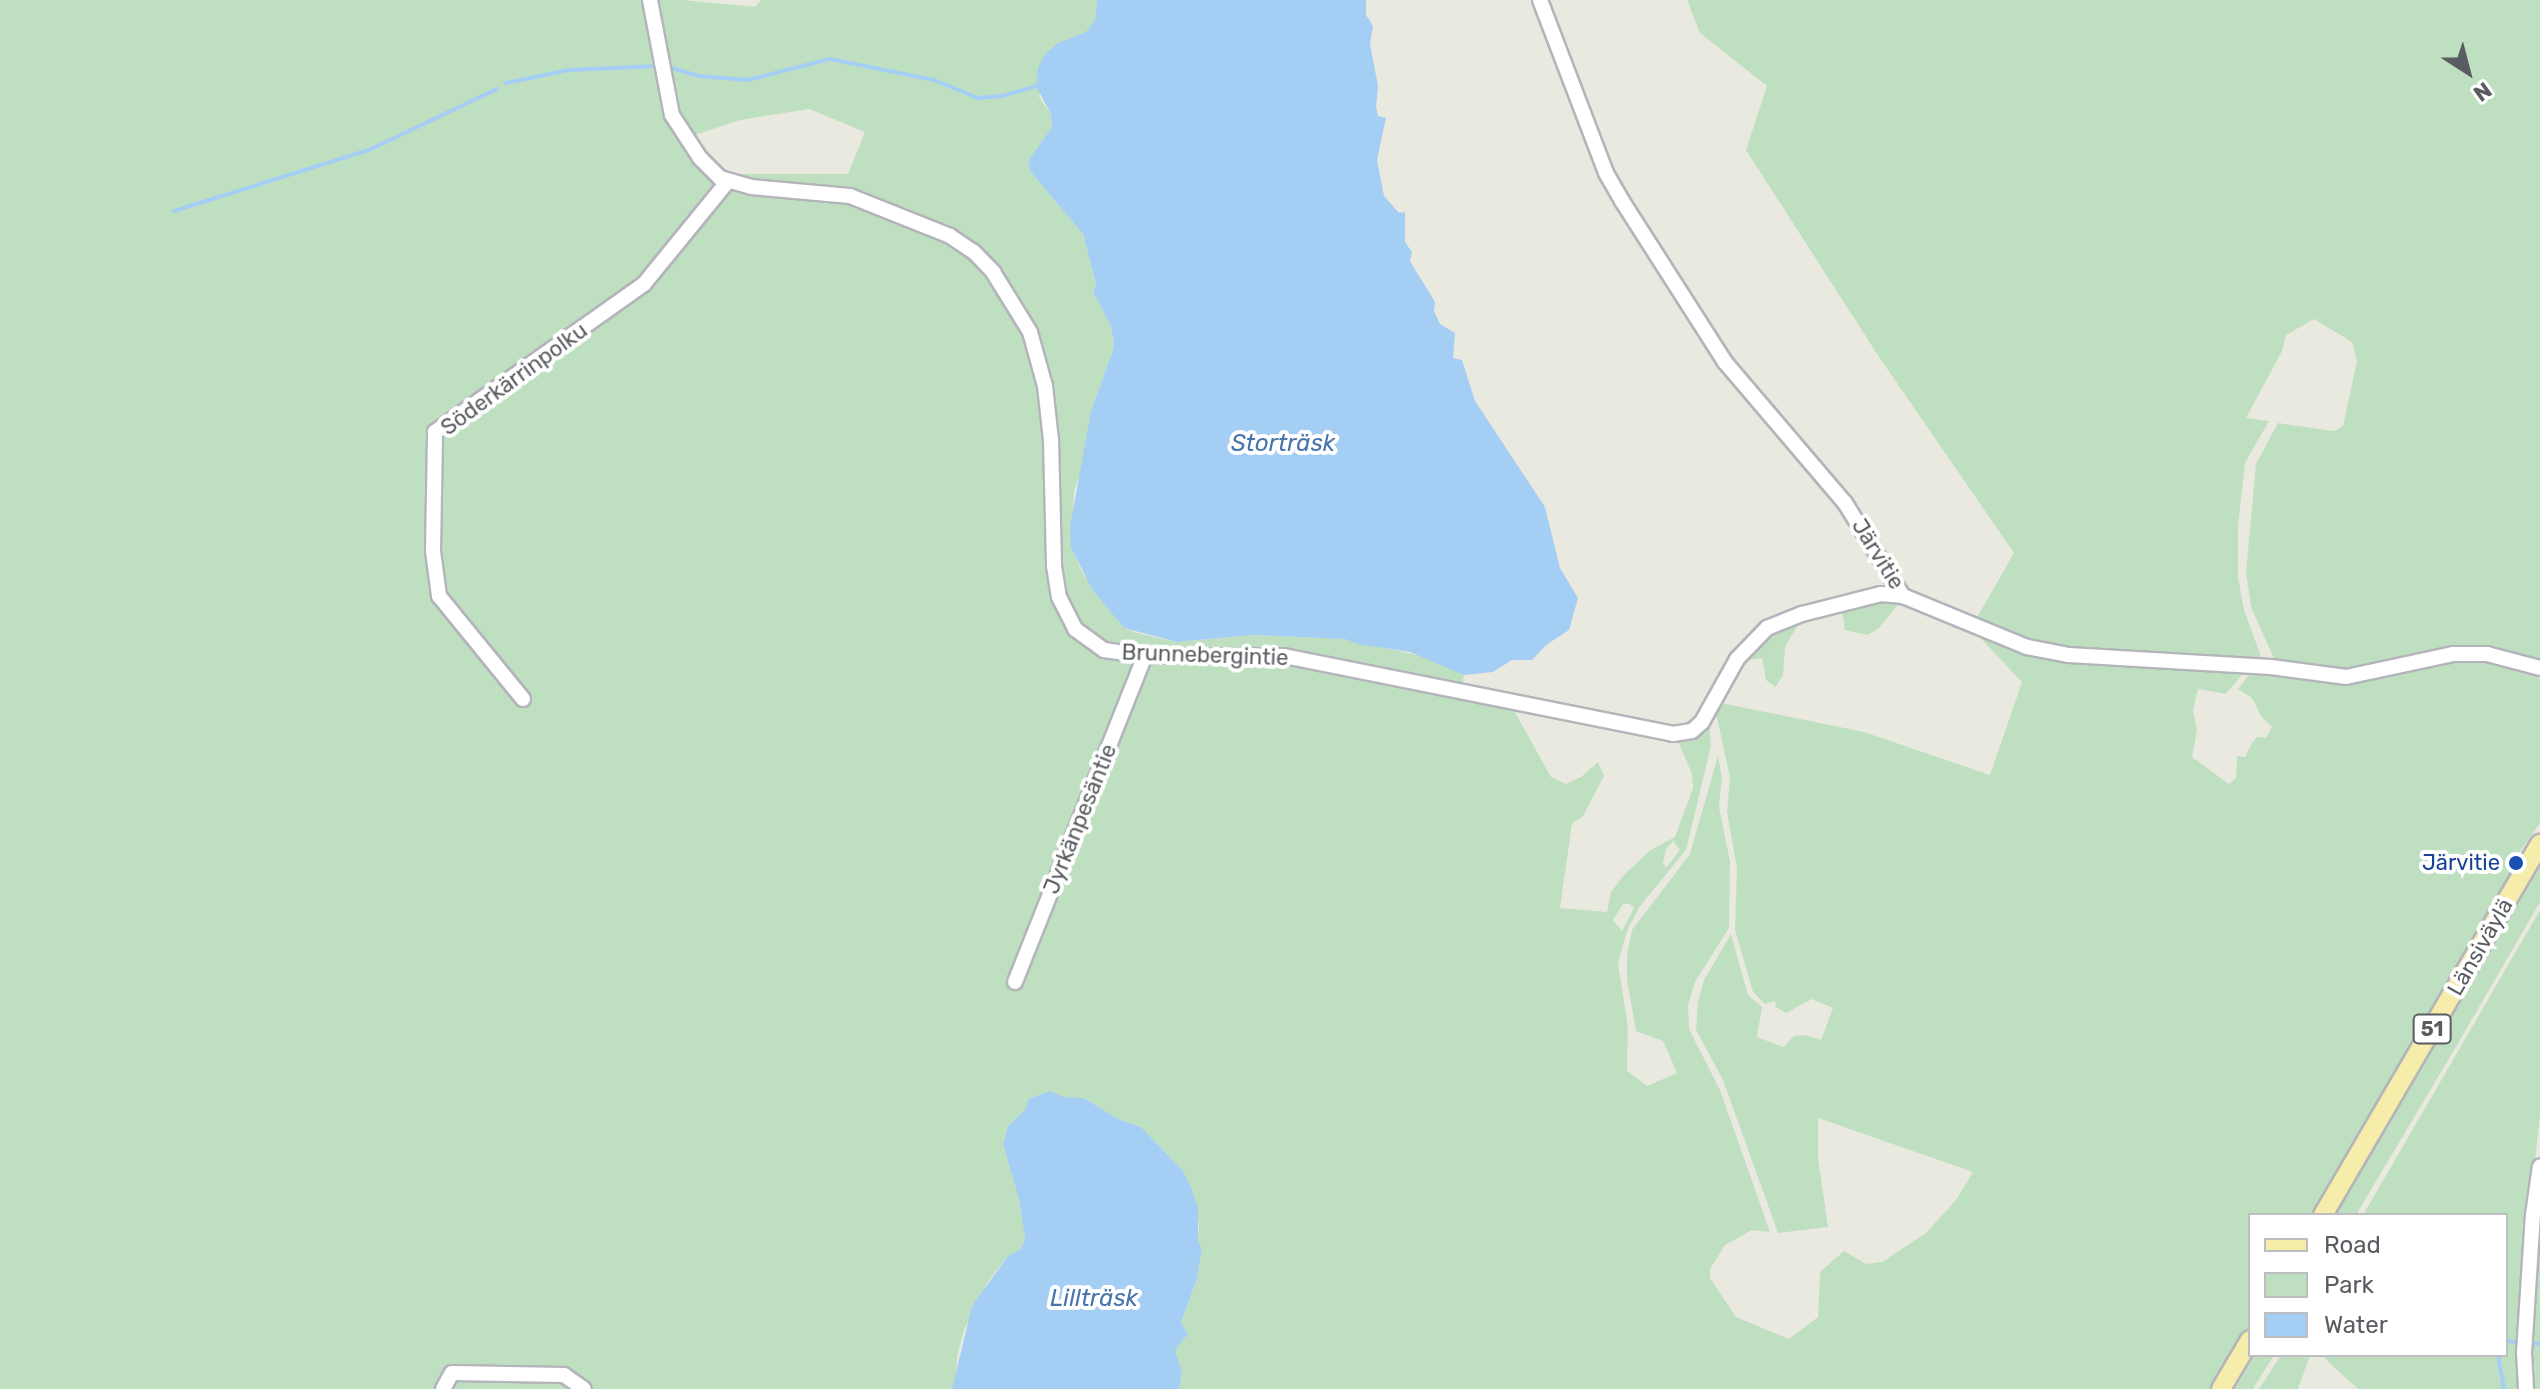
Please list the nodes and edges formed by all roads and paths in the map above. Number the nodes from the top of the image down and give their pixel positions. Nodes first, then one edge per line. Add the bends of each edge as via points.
1 (650, 0) edge
2 (1540, 0) edge
3 (728, 181) junction
4 (1903, 596) junction
5 (1145, 656) junction
6 (2540, 668) edge
7 (523, 699) dead end
8 (2540, 844) edge
9 (1015, 982) dead end
10 (2540, 1166) edge
11 (2324, 1213) edge
12 (2248, 1343) edge
13 (443, 1389) edge
14 (584, 1389) edge
15 (2221, 1389) edge
16 (2526, 1389) edge

1 - 3 street via 672,115 700,158
2 - 4 street, Järvitie via 1606,173 1622,201 1725,362 1845,503
3 - 5 street, Brunnebergintie via 850,196 950,236 981,258 1021,316 1041,368 1050,416 1055,583 1063,610 1094,645
3 - 7 street, Söderkärrinpolku via 644,284 435,432 433,551 439,596
4 - 5 street, Brunnebergintie via 1862,598 1767,628 1737,659 1711,712 1682,734 1284,656
4 - 6 street, Järvitie via 2027,647 2058,654 2346,677 2453,654 2487,654
5 - 9 street, Jyrkänpesäntie
8 - 11 main road, Länsiväylä / 51
10 - 16 street via 2524,1353
12 - 15 main road
13 - 14 street via 452,1373 564,1375

